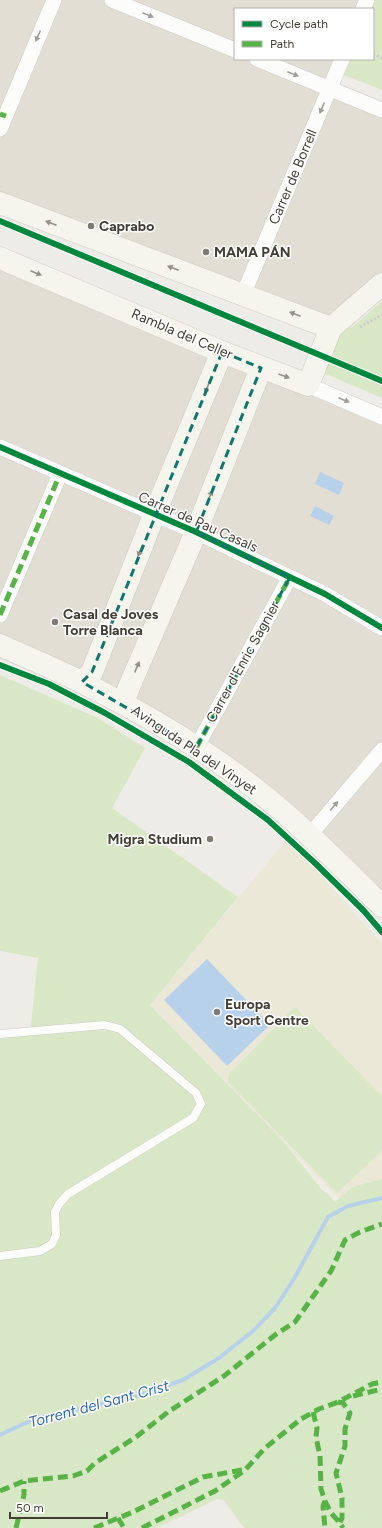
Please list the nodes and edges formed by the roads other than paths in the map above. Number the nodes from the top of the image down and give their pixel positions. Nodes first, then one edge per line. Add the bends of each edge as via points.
1 (54, 0) edge
2 (112, 0) edge
3 (234, 50) edge
4 (259, 60) edge
5 (342, 60) edge
6 (330, 89) junction
7 (382, 110) edge
8 (2, 120) edge
9 (1, 207) edge
10 (0, 258) edge
11 (382, 284) edge
12 (243, 295) junction
13 (331, 328) junction
14 (222, 352) junction
15 (261, 368) junction
16 (308, 385) junction
17 (382, 417) edge
18 (0, 447) edge
19 (60, 474) junction
20 (154, 515) junction
21 (196, 532) junction
22 (290, 577) junction
23 (0, 615) edge
24 (382, 628) edge
25 (0, 646) edge
26 (82, 682) junction
27 (123, 703) junction
28 (196, 748) junction
29 (382, 750) edge
30 (309, 836) junction
31 (382, 906) edge
32 (0, 1034) edge
33 (0, 1256) edge

1 -> 8 street
2 -> 3 street
4 -> 6 street
5 - 6 street, Carrer de Borrell
6 - 7 street
6 -> 12 street, Carrer de Borrell
12 -> 9 street
10 -> 14 street, Rambla del Celler
11 - 13 street
13 -> 12 street
13 - 16 street
14 - 15 street, Rambla del Celler
14 -> 20 street
15 -> 16 street, Rambla del Celler
21 -> 15 street
16 -> 17 street
18 - 19 street, Carrer de Pau Casals
19 - 20 street, Carrer de Pau Casals
19 - 23 street
20 - 21 street, Carrer de Pau Casals
20 -> 26 street via 92,672
21 - 22 street, Carrer de Pau Casals
27 -> 21 street
22 - 24 street, Carrer de Pau Casals via 325,594
22 - 28 street, Carrer d'Enric Sagnier
25 - 26 street, Avinguda Pla del Vinyet
26 - 27 street, Avinguda Pla del Vinyet
27 - 28 street, Avinguda Pla del Vinyet
28 - 30 street, Avinguda Pla del Vinyet via 253,787
30 -> 29 street
30 - 31 street, Avinguda Pla del Vinyet
32 - 33 lane via 105,1025 120,1028 196,1093 201,1104 194,1118 68,1194 55,1212 56,1235 52,1244 40,1251

